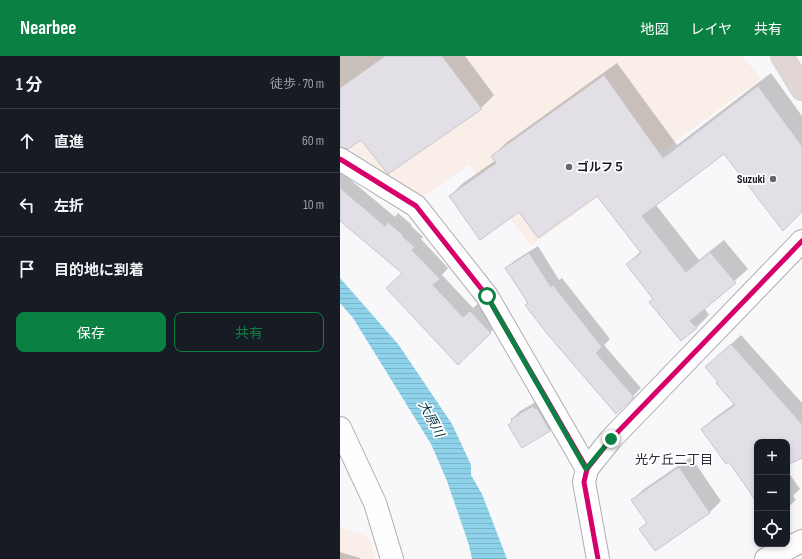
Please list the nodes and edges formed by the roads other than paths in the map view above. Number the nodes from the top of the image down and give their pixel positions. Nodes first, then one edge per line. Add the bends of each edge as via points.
1 (782, 56) edge
2 (802, 89) edge
3 (340, 159) edge
4 (802, 241) edge
5 (340, 428) edge
6 (586, 469) junction
7 (802, 541) edge
8 (392, 559) edge
9 (598, 559) edge
10 (766, 559) edge

1 - 2 highway
3 - 6 street via 416,206 487,296
4 - 6 street via 611,439
5 - 8 street via 375,503
6 - 9 street via 584,482
7 - 10 street

